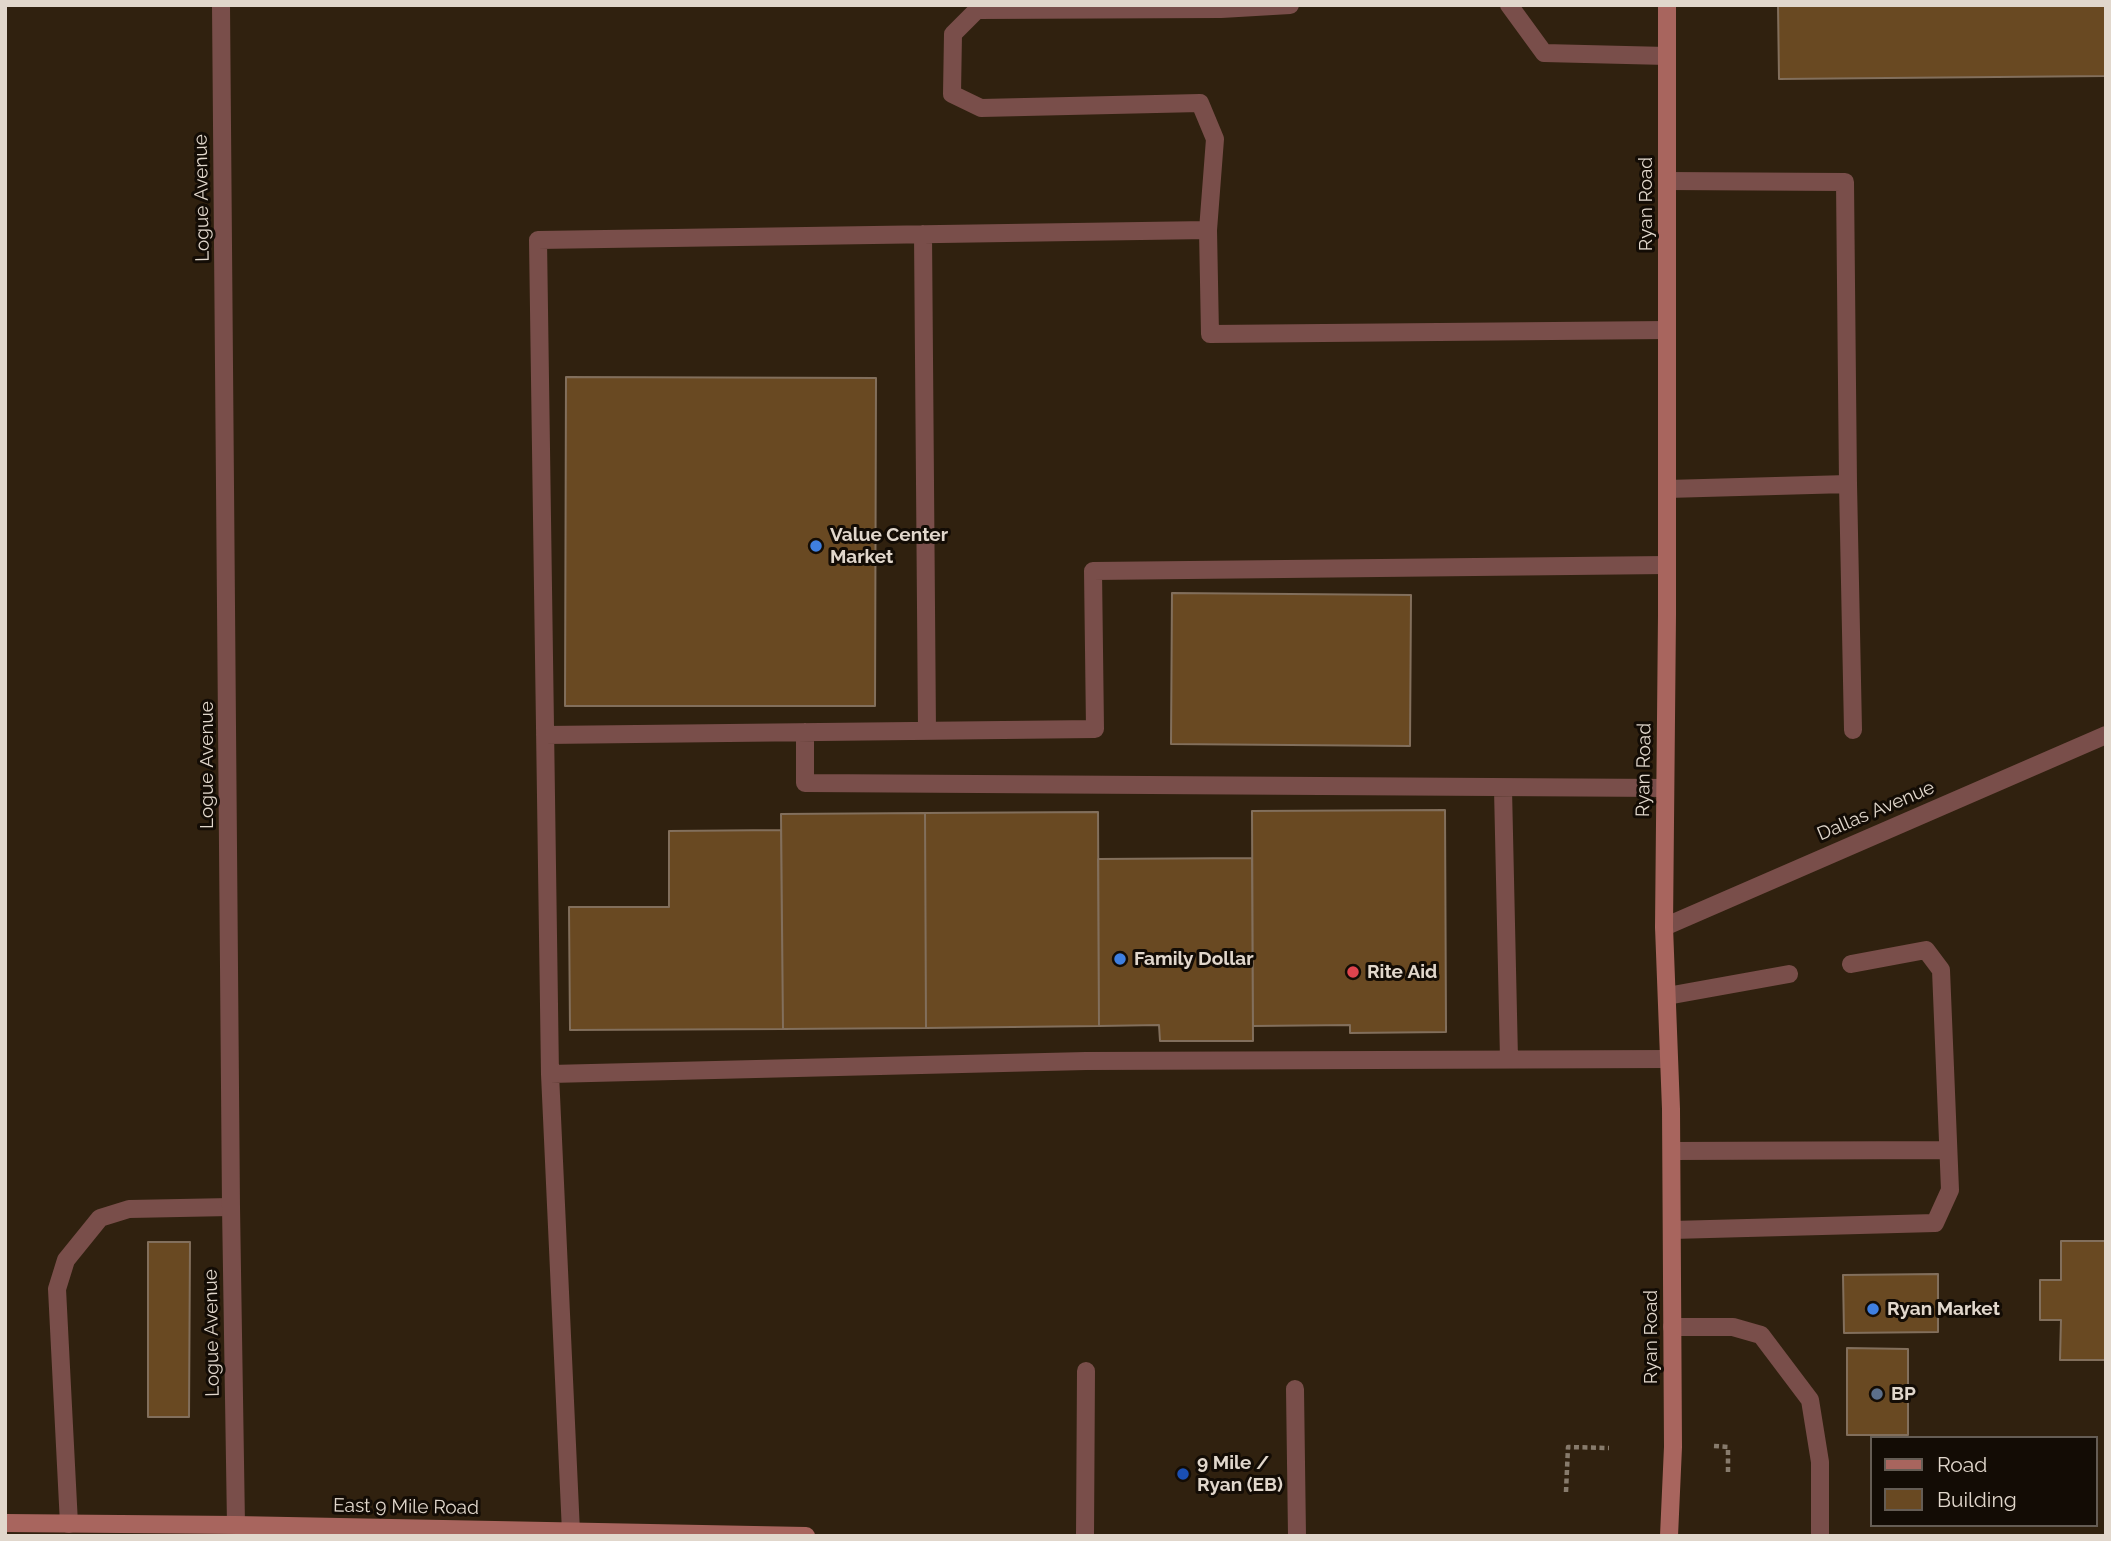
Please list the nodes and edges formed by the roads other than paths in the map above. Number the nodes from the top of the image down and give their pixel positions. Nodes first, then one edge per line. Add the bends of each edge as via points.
1 (221, 5) edge
2 (1290, 5) edge
3 (1509, 5) edge
4 (1667, 5) edge
5 (1667, 56) junction
6 (1667, 181) junction
7 (1208, 230) junction
8 (923, 234) junction
9 (1667, 330) junction
10 (1848, 484) junction
11 (1667, 489) junction
12 (1667, 565) junction
13 (1853, 730) dead end
14 (927, 731) junction
15 (805, 732) junction
16 (545, 735) junction
17 (2106, 735) edge
18 (1665, 788) junction
19 (1503, 789) junction
20 (1664, 927) junction
21 (1851, 964) dead end
22 (1789, 974) dead end
23 (1667, 996) junction
24 (1509, 1059) junction
25 (1670, 1059) junction
26 (550, 1074) junction
27 (1948, 1150) junction
28 (1672, 1151) junction
29 (231, 1207) junction
30 (1672, 1230) junction
31 (1672, 1326) junction
32 (1086, 1371) dead end
33 (1294, 1389) dead end
34 (5, 1523) edge
35 (69, 1524) junction
36 (236, 1530) edge
37 (571, 1532) junction
38 (806, 1536) edge
39 (1085, 1536) edge
40 (1297, 1536) edge
41 (1669, 1536) edge
42 (1819, 1536) edge

1 - 29 street, Logue Avenue
2 - 7 street via 977,10 953,34 952,94 981,108 1200,103 1215,139
3 - 5 street via 1544,53
4 - 5 main road, Ryan Road
5 - 6 main road, Ryan Road
6 - 9 main road, Ryan Road
6 - 10 street via 1845,183
7 - 8 street
7 - 9 street via 1210,334
8 - 14 street
8 - 16 street via 538,240
9 - 11 main road, Ryan Road
10 - 11 street
10 - 13 street
11 - 12 main road, Ryan Road
12 - 14 street via 1093,571 1095,730
12 - 18 main road, Ryan Road
14 - 15 street
15 - 16 street
15 - 19 street via 805,783
16 - 26 street
17 - 20 street, Dallas Avenue
18 - 19 street
18 - 20 main road, Ryan Road
19 - 24 street
20 - 23 main road, Ryan Road
21 - 27 street via 1926,950 1941,971
22 - 23 street
23 - 25 main road, Ryan Road
24 - 25 street
24 - 26 street via 1073,1061
25 - 28 main road, Ryan Road
26 - 37 street
27 - 28 street
27 - 30 street via 1950,1190 1935,1223
28 - 30 main road, Ryan Road
29 - 35 street via 129,1209 100,1218 66,1260 57,1289
29 - 36 street, Logue Avenue
30 - 31 main road, Ryan Road
31 - 41 main road, Ryan Road
31 - 42 street via 1733,1327 1761,1335 1810,1400 1820,1462
32 - 39 street
33 - 40 street
34 - 35 main road, East 9 Mile Road
35 - 36 main road, East 9 Mile Road
36 - 37 main road, East 9 Mile Road
37 - 38 main road, East 9 Mile Road

